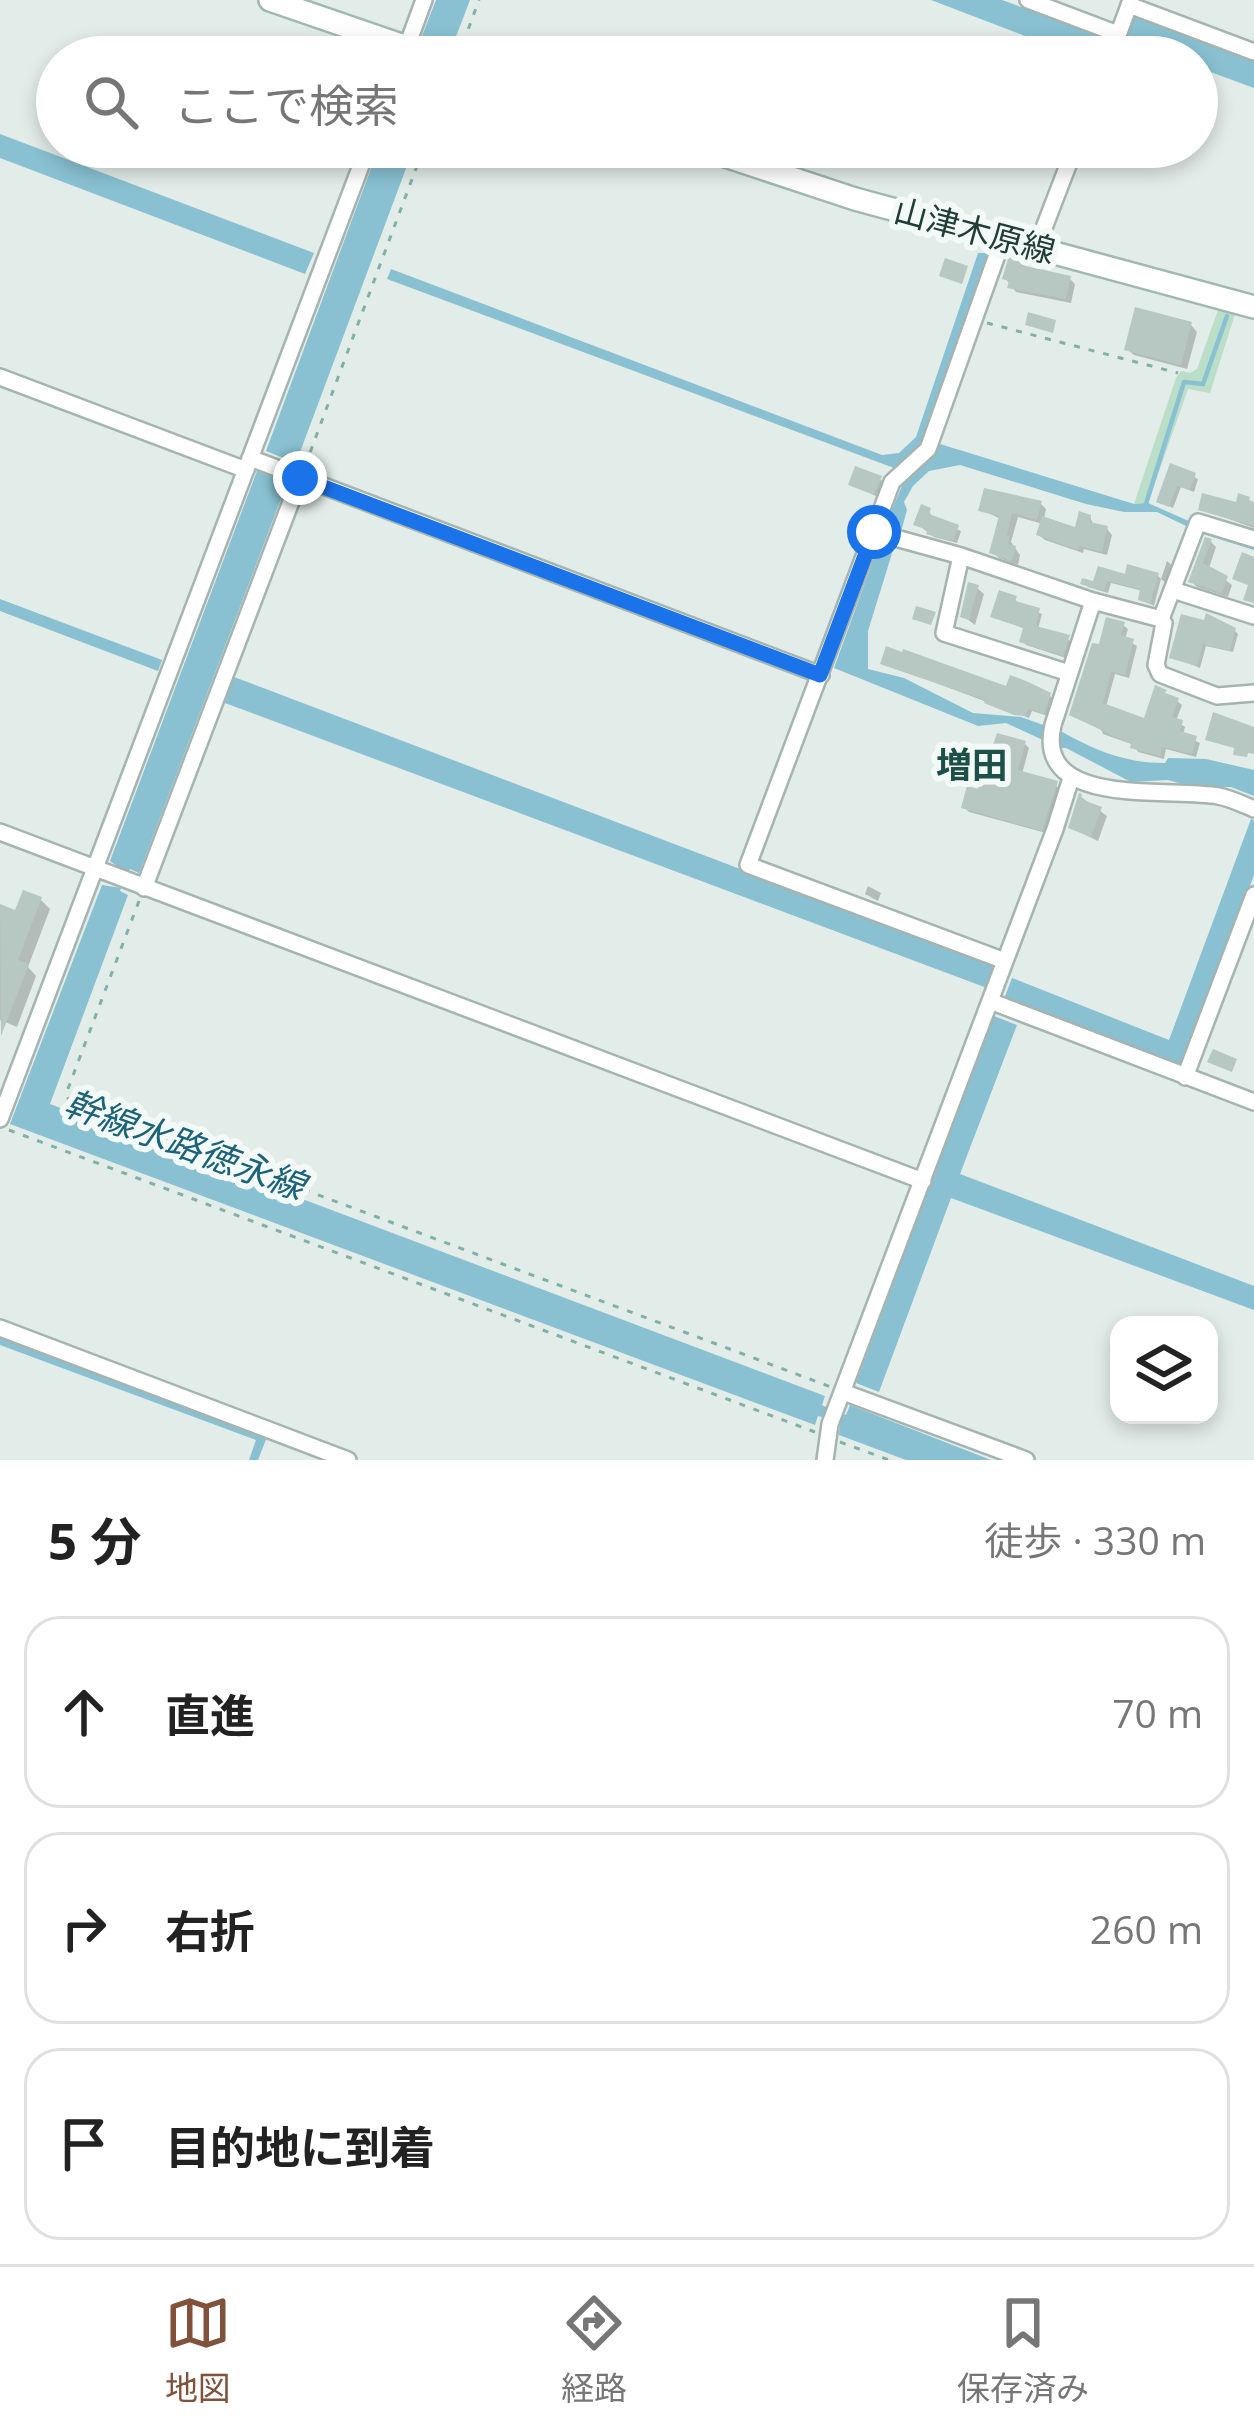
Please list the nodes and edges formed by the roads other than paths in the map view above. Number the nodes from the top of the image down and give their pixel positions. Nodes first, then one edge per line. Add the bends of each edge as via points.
1 (270, 0) edge
2 (424, 0) edge
3 (1028, 0) edge
4 (1130, 3) edge
5 (1118, 34) joint
6 (370, 36) edge
7 (419, 36) edge
8 (1214, 36) edge
9 (1218, 38) edge
10 (1254, 52) edge
11 (360, 168) edge
12 (761, 168) edge
13 (1067, 168) edge
14 (1004, 238) junction
15 (1037, 246) junction
16 (1254, 308) edge
17 (0, 377) edge
18 (254, 464) junction
19 (292, 475) junction
20 (874, 532) junction
21 (1254, 538) edge
22 (962, 556) junction
23 (1173, 590) junction
24 (1093, 601) junction
25 (1254, 616) edge
26 (1161, 619) junction
27 (1069, 673) junction
28 (820, 675) junction
29 (1254, 693) edge
30 (1071, 778) junction
31 (1254, 809) edge
32 (0, 832) edge
33 (94, 868) junction
34 (128, 881) junction
35 (1254, 897) edge
36 (1005, 961) junction
37 (990, 1001) junction
38 (1185, 1077) junction
39 (1254, 1102) edge
40 (0, 1123) edge
41 (923, 1181) junction
42 (0, 1328) edge
43 (834, 1415) junction
44 (348, 1460) edge
45 (825, 1460) edge
46 (1026, 1460) edge

1 - 6 street
2 - 7 street
3 - 5 street
4 - 5 street
4 - 8 street
9 - 10 street
11 - 18 street
12 - 14 street, 山津木原線
13 - 15 street
14 - 15 street, 山津木原線
14 - 20 street via 928,449 892,482
15 - 16 street, 山津木原線
17 - 18 street
18 - 19 street
18 - 33 street
19 - 28 street
19 - 34 street
20 - 22 street
20 - 28 street
21 - 23 street via 1195,527
22 - 24 street
22 - 27 street via 944,633
23 - 25 street
23 - 26 street
24 - 26 street
24 - 27 street
26 - 29 street via 1160,674 1217,696
27 - 30 street via 1048,745
28 - 36 street via 748,865
30 - 31 street via 1099,789 1222,796
30 - 36 street
32 - 33 street
33 - 34 street
33 - 40 street
34 - 41 street
35 - 38 street
36 - 37 street
37 - 38 street
37 - 41 street
38 - 39 street
41 - 43 street
42 - 44 street
43 - 45 street
43 - 46 street

